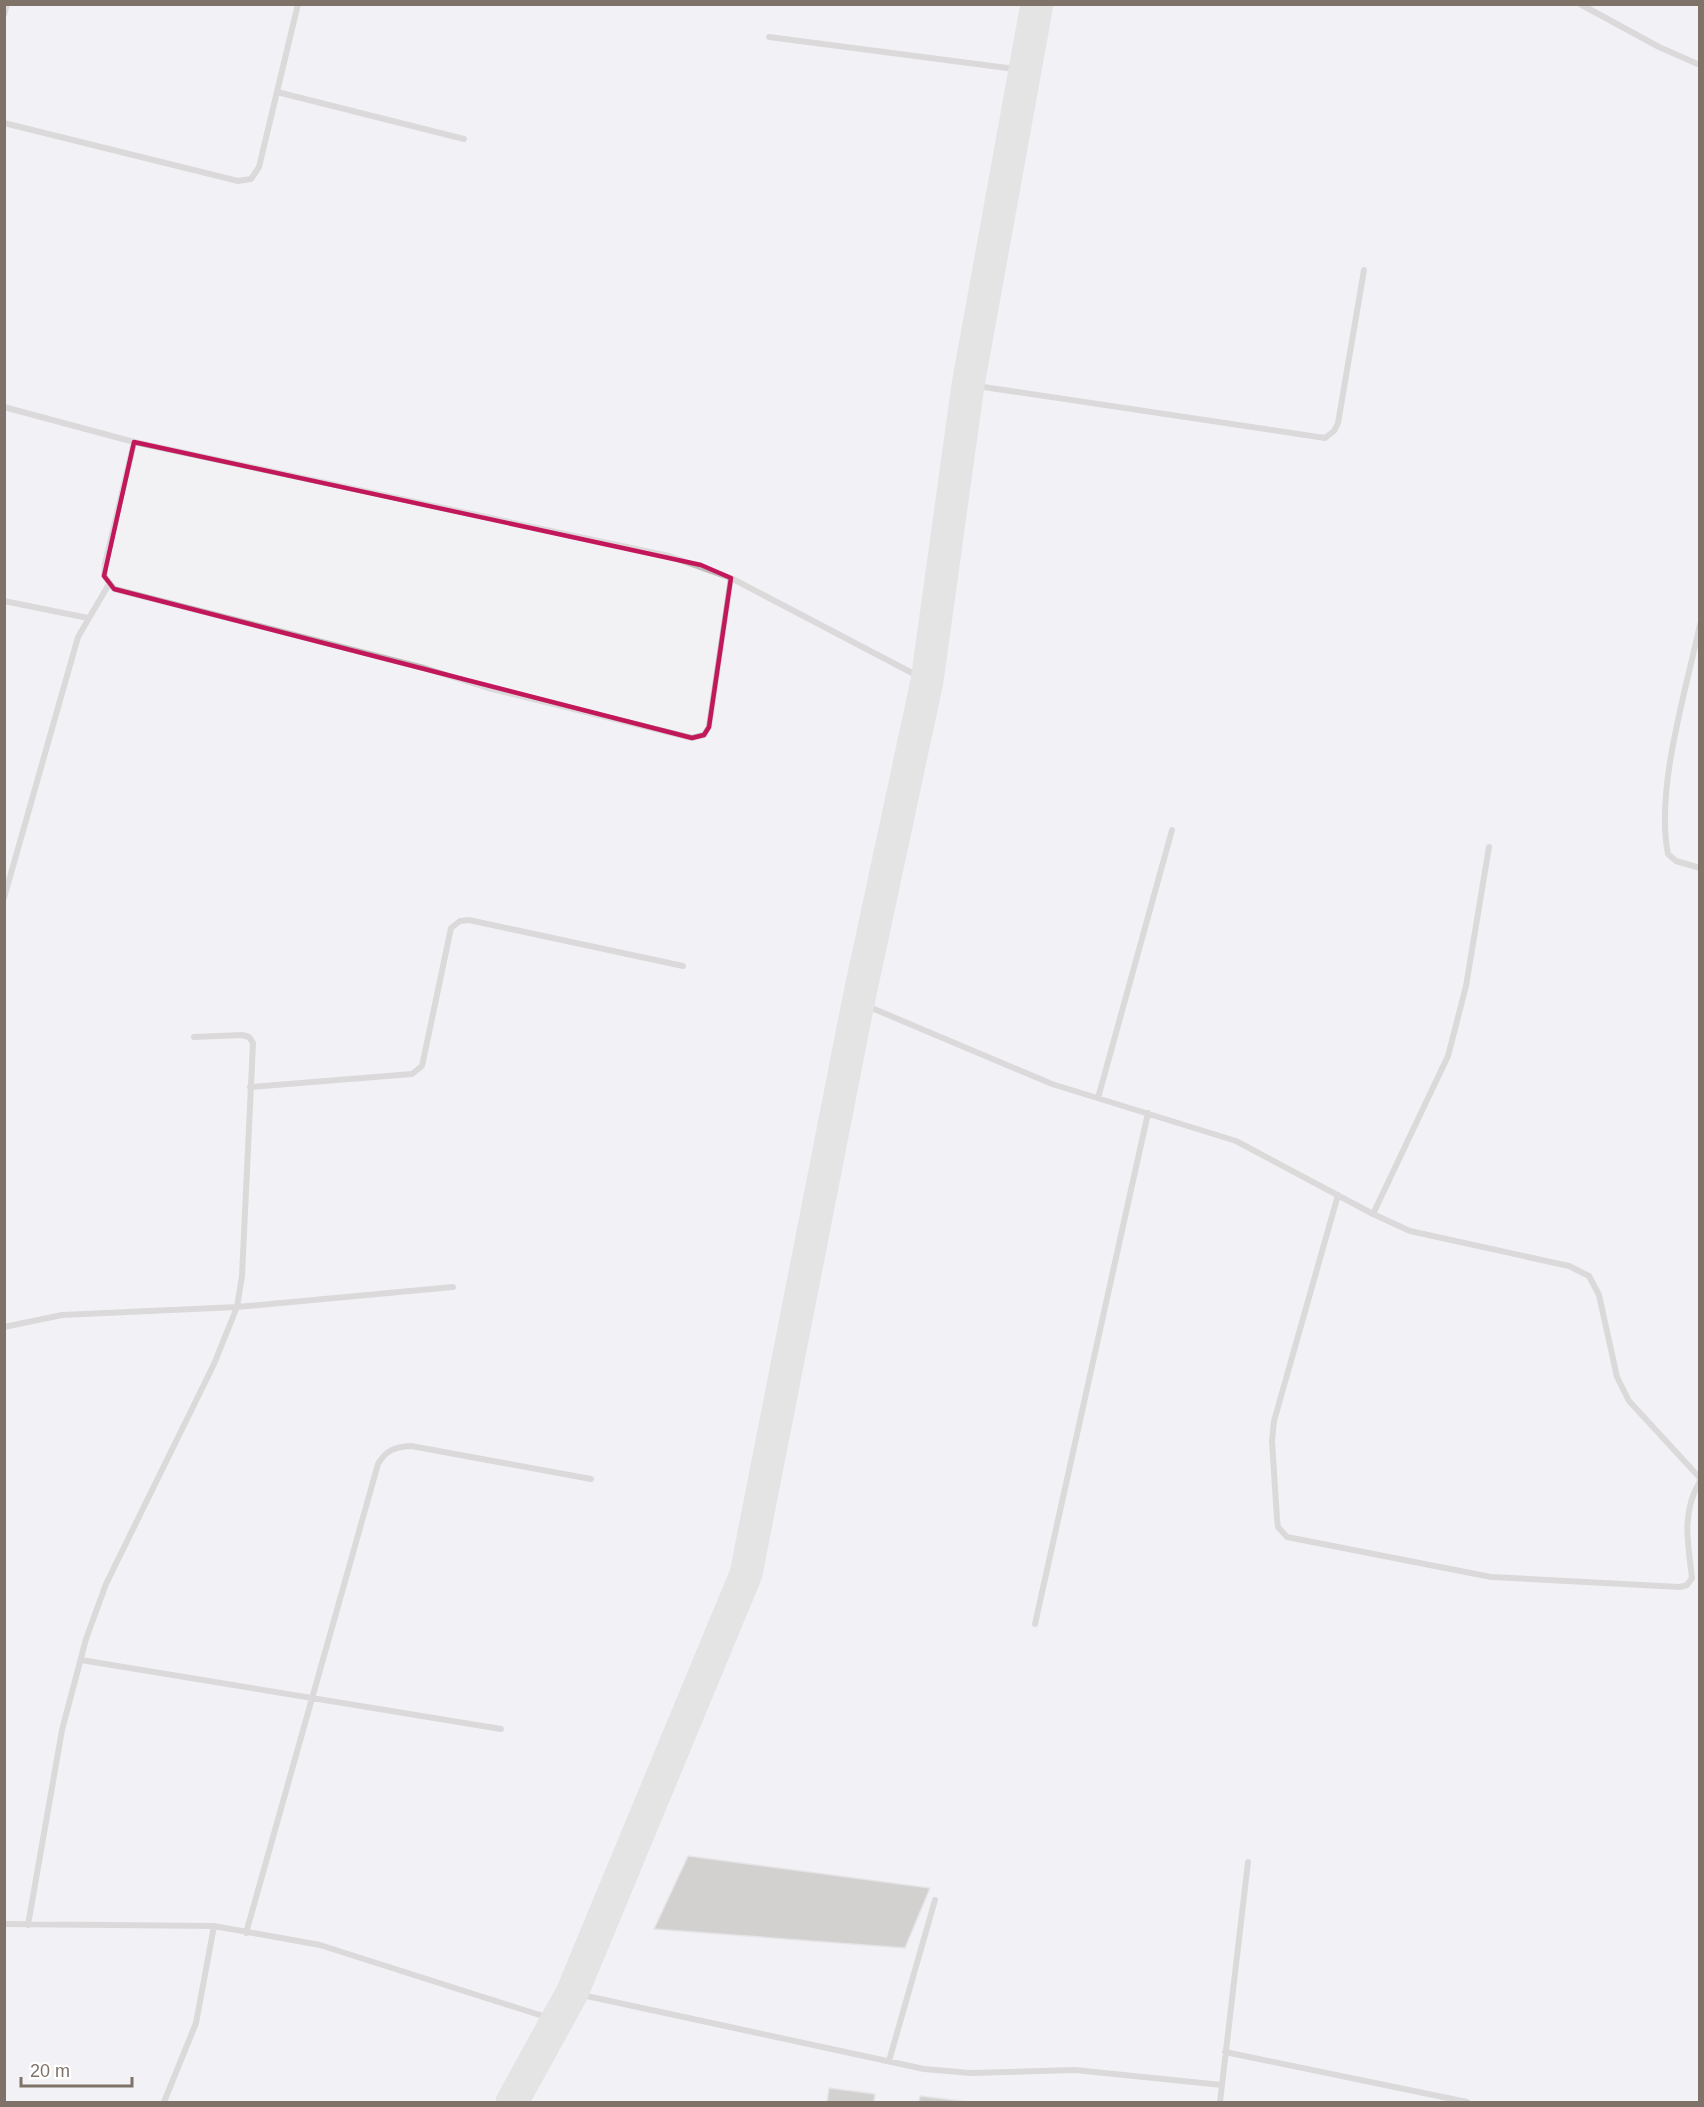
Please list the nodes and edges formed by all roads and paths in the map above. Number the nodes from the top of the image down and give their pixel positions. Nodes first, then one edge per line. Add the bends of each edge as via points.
1 (7, 4) edge
2 (298, 4) edge
3 (1036, 4) edge
4 (1580, 4) edge
5 (4, 15) edge
6 (769, 37) dead end
7 (1700, 65) edge
8 (1025, 70) junction
9 (277, 92) junction
10 (4, 123) edge
11 (464, 139) dead end
12 (1364, 270) dead end
13 (968, 385) junction
14 (4, 407) edge
15 (134, 442) junction
16 (731, 578) junction
17 (109, 584) junction
18 (4, 602) edge
19 (88, 618) junction
20 (1700, 624) edge
21 (927, 681) junction
22 (1172, 830) dead end
23 (1489, 847) dead end
24 (1700, 868) edge
25 (4, 898) edge
26 (683, 966) dead end
27 (858, 1003) junction
28 (194, 1037) dead end
29 (250, 1087) junction
30 (1098, 1098) junction
31 (1148, 1113) junction
32 (1338, 1195) junction
33 (1373, 1214) junction
34 (453, 1287) dead end
35 (237, 1307) junction
36 (4, 1327) edge
37 (591, 1479) dead end
38 (1700, 1480) edge
39 (1035, 1624) dead end
40 (81, 1660) junction
41 (312, 1698) junction
42 (501, 1729) dead end
43 (1248, 1862) dead end
44 (935, 1900) dead end
45 (4, 1924) edge
46 (28, 1925) junction
47 (214, 1926) junction
48 (246, 1933) junction
49 (565, 2007) junction
50 (1226, 2052) junction
51 (889, 2061) junction
52 (1222, 2085) junction
53 (164, 2103) edge
54 (513, 2103) edge
55 (1220, 2103) edge
56 (1467, 2103) edge

1 - 5 street
2 - 9 street
3 - 8 street
4 - 7 street
6 - 8 street
8 - 13 street
9 - 10 street via 259,167 251,179 238,182
9 - 11 street
12 - 13 street via 1338,423 1325,438
13 - 21 street
14 - 15 street
15 - 16 street via 669,556
15 - 17 street via 105,564 104,576
16 - 17 street via 709,727 704,735 692,738 132,595
16 - 21 street
17 - 19 street
18 - 19 street
19 - 25 street via 78,637
20 - 24 street via 1664,810 1668,854 1676,861
21 - 27 street
22 - 30 street
23 - 33 street via 1466,986 1448,1056
26 - 29 street via 459,921 451,928 422,1066 412,1074
27 - 30 street via 1052,1084
27 - 49 street via 746,1574
28 - 29 street via 249,1037 253,1043
29 - 35 street via 242,1275
30 - 31 street
31 - 32 street via 1236,1141
31 - 39 street
32 - 33 street
32 - 38 street via 1274,1421 1277,1519 1287,1538 1491,1577 1680,1587 1692,1578 1687,1515 1690,1497
33 - 38 street via 1410,1231 1569,1266 1589,1276 1599,1295 1617,1377 1629,1401
34 - 35 street
35 - 36 street via 62,1315
35 - 40 street via 214,1365 106,1584
37 - 41 street via 411,1446 385,1453 378,1464
40 - 41 street
40 - 46 street via 62,1730
41 - 42 street
41 - 48 street
43 - 50 street
44 - 51 street
45 - 46 street
46 - 47 street
47 - 48 street
47 - 53 street via 196,2023
48 - 49 street via 320,1945 382,1966
49 - 51 street
49 - 54 street
50 - 52 street
50 - 56 street
51 - 52 street via 970,2073 1075,2070
52 - 55 street

